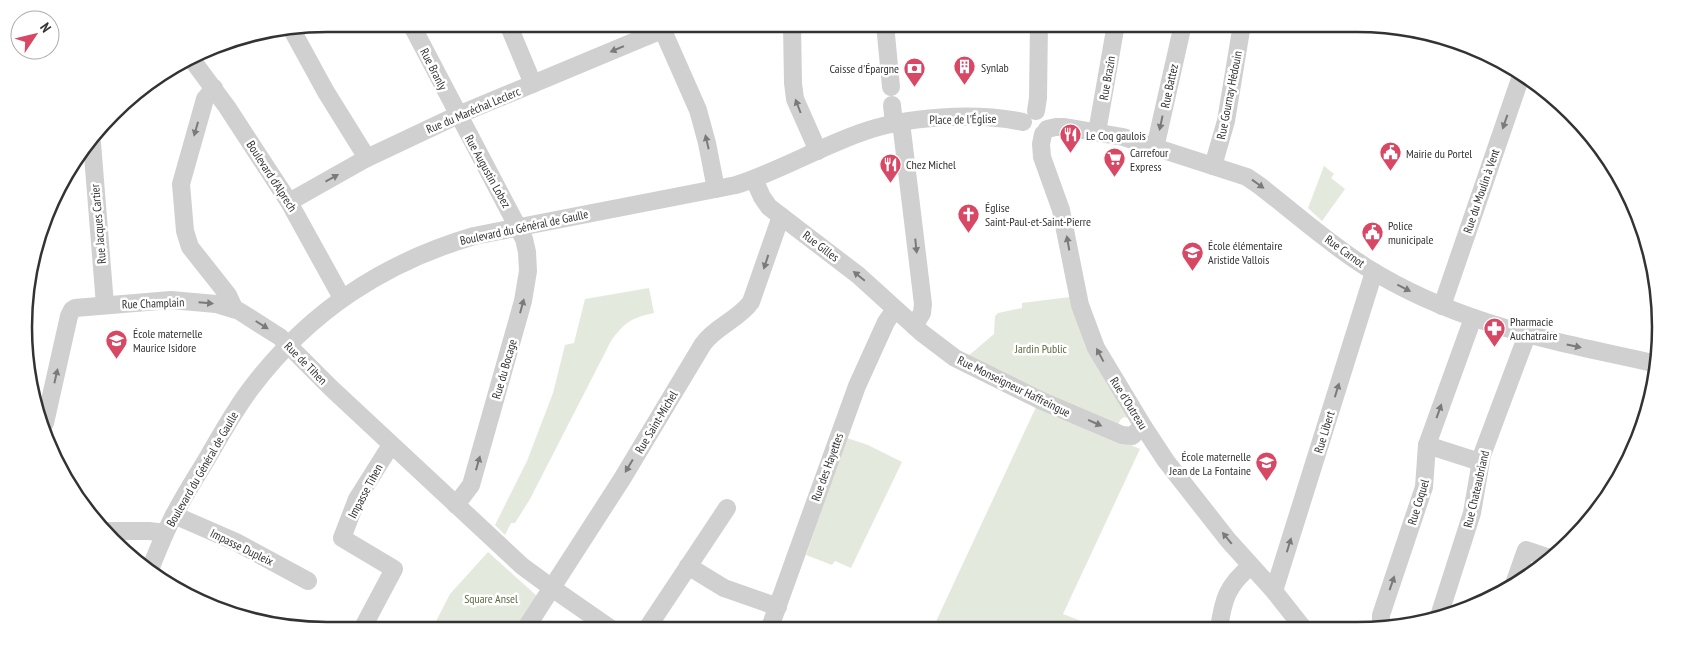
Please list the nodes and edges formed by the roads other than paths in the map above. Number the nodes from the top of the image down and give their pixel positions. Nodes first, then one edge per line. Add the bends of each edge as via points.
1 (415, 32) edge
2 (511, 32) edge
3 (650, 32) edge
4 (666, 32) edge
5 (792, 32) edge
6 (886, 32) edge
7 (1039, 32) edge
8 (1115, 32) edge
9 (1181, 32) edge
10 (1241, 32) edge
11 (294, 34) edge
12 (195, 64) edge
13 (1519, 81) edge
14 (533, 84) junction
15 (891, 87) dead end
16 (214, 88) junction
17 (892, 105) dead end
18 (458, 115) junction
19 (1030, 116) junction
20 (898, 123) junction
21 (1045, 132) junction
22 (1097, 132) junction
23 (1156, 148) junction
24 (92, 149) edge
25 (818, 151) junction
26 (368, 158) junction
27 (1214, 166) junction
28 (754, 178) junction
29 (716, 189) junction
30 (290, 202) junction
31 (781, 216) junction
32 (518, 227) junction
33 (1374, 272) junction
34 (342, 298) junction
35 (105, 305) junction
36 (1442, 306) junction
37 (234, 308) junction
38 (895, 309) junction
39 (1473, 318) junction
40 (914, 326) junction
41 (1527, 335) junction
42 (288, 345) junction
43 (1649, 362) edge
44 (46, 416) edge
45 (1143, 426) junction
46 (391, 445) junction
47 (1427, 445) junction
48 (1480, 462) junction
49 (456, 506) junction
50 (728, 508) dead end
51 (174, 516) junction
52 (115, 532) edge
53 (165, 533) junction
54 (1543, 556) edge
55 (152, 565) edge
56 (688, 566) junction
57 (1251, 566) junction
58 (1517, 575) edge
59 (308, 581) dead end
60 (552, 588) junction
61 (1274, 591) junction
62 (778, 607) junction
63 (1442, 609) edge
64 (1381, 621) edge
65 (366, 622) edge
66 (530, 622) edge
67 (602, 622) edge
68 (651, 622) edge
69 (773, 622) edge
70 (1220, 622) edge
71 (1298, 622) edge

1 - 18 street, Rue Branly
2 - 14 street
3 -> 14 street, Rue du Maréchal Leclerc
29 -> 4 street via 698,110
25 -> 5 street via 795,99
6 - 15 street
7 - 19 street via 1038,98
8 - 22 street, Rue Brazin
9 -> 23 street, Rue Battez
10 - 27 street, Rue Gournay Hédouin via 1227,116
11 - 26 street
12 - 16 street, Boulevard d'Alprech
13 -> 36 street, Rue du Moulin à Vent
14 - 18 street, Rue du Maréchal Leclerc
16 - 30 street, Boulevard d'Alprech
16 -> 37 street, Rue de Tihen via 205,99 182,180 181,197 187,241 228,295
17 - 20 street
18 - 26 street, Rue du Maréchal Leclerc
18 - 32 street, Rue Augustin Lobez
19 - 20 street, Place de l'Église via 957,117
19 - 21 street via 1025,129 1037,136
20 - 25 street, Boulevard du Général de Gaulle via 862,132
20 -> 40 street via 911,197 923,304
21 - 22 street, Rue Carnot via 1056,127
45 -> 21 street, Rue d'Outreau via 1104,362 1085,321 1061,210 1042,152
22 - 23 street, Rue Carnot
23 - 27 street, Rue Carnot
24 - 35 street, Rue Jacques Cartier
25 - 28 street, Boulevard du Général de Gaulle
30 -> 26 street, Rue du Maréchal Leclerc
27 -> 33 street, Rue Carnot via 1256,182
28 - 29 street, Boulevard du Général de Gaulle
28 - 31 street, Rue Gilles via 764,201
29 - 32 street, Boulevard du Général de Gaulle
30 - 34 street, Boulevard d'Alprech
38 -> 31 street, Rue Gilles via 858,275
31 -> 60 street, Rue Saint-Michel via 752,302 702,344 622,479
32 - 34 street, Boulevard du Général de Gaulle via 474,236 428,251 373,278
49 -> 32 street, Rue du Bocage via 471,486 525,294 527,252
33 -> 36 street, Rue Carnot
61 -> 33 street, Rue Libert
34 - 42 street, Boulevard du Général de Gaulle
35 -> 37 street, Rue Champlain via 171,300
44 -> 35 street, Rue Champlain via 72,310
36 - 39 street, Rue Carnot
37 -> 42 street, Rue de Tihen
38 - 40 street, Rue Monseigneur Haffreingue
38 - 62 street, Rue des Hayettes via 857,386
39 - 41 street, Rue Carnot
47 -> 39 street, Rue Coquel
40 -> 45 street, Rue Monseigneur Haffreingue via 962,362 1048,404 1126,437
41 -> 43 street, Rue Carnot
41 - 48 street, Rue Chateaubriand
42 - 46 street, Rue de Tihen
42 - 51 street, Boulevard du Général de Gaulle via 239,405
57 -> 45 street, Rue d'Outreau via 1185,486
46 - 49 street, Rue de Tihen
46 - 65 street, Impasse Tihen via 357,499 342,538 394,569
47 - 48 street
64 -> 47 street, Rue Coquel via 1424,486
48 - 63 street, Rue Chateaubriand via 1472,513
49 - 60 street, Rue de Tihen
50 - 56 street
51 - 53 street, Boulevard du Général de Gaulle
51 - 59 street, Impasse Dupleix via 236,542
52 - 53 street
53 - 55 street, Boulevard du Général de Gaulle
54 - 58 street via 1526,550
56 - 62 street via 724,588
56 - 68 street
57 - 61 street, Rue d'Outreau
57 - 70 street via 1228,590
60 - 66 street, Rue Saint-Michel
60 - 67 street, Rue de Tihen
61 - 71 street, Rue d'Outreau
62 - 69 street, Rue des Hayettes

